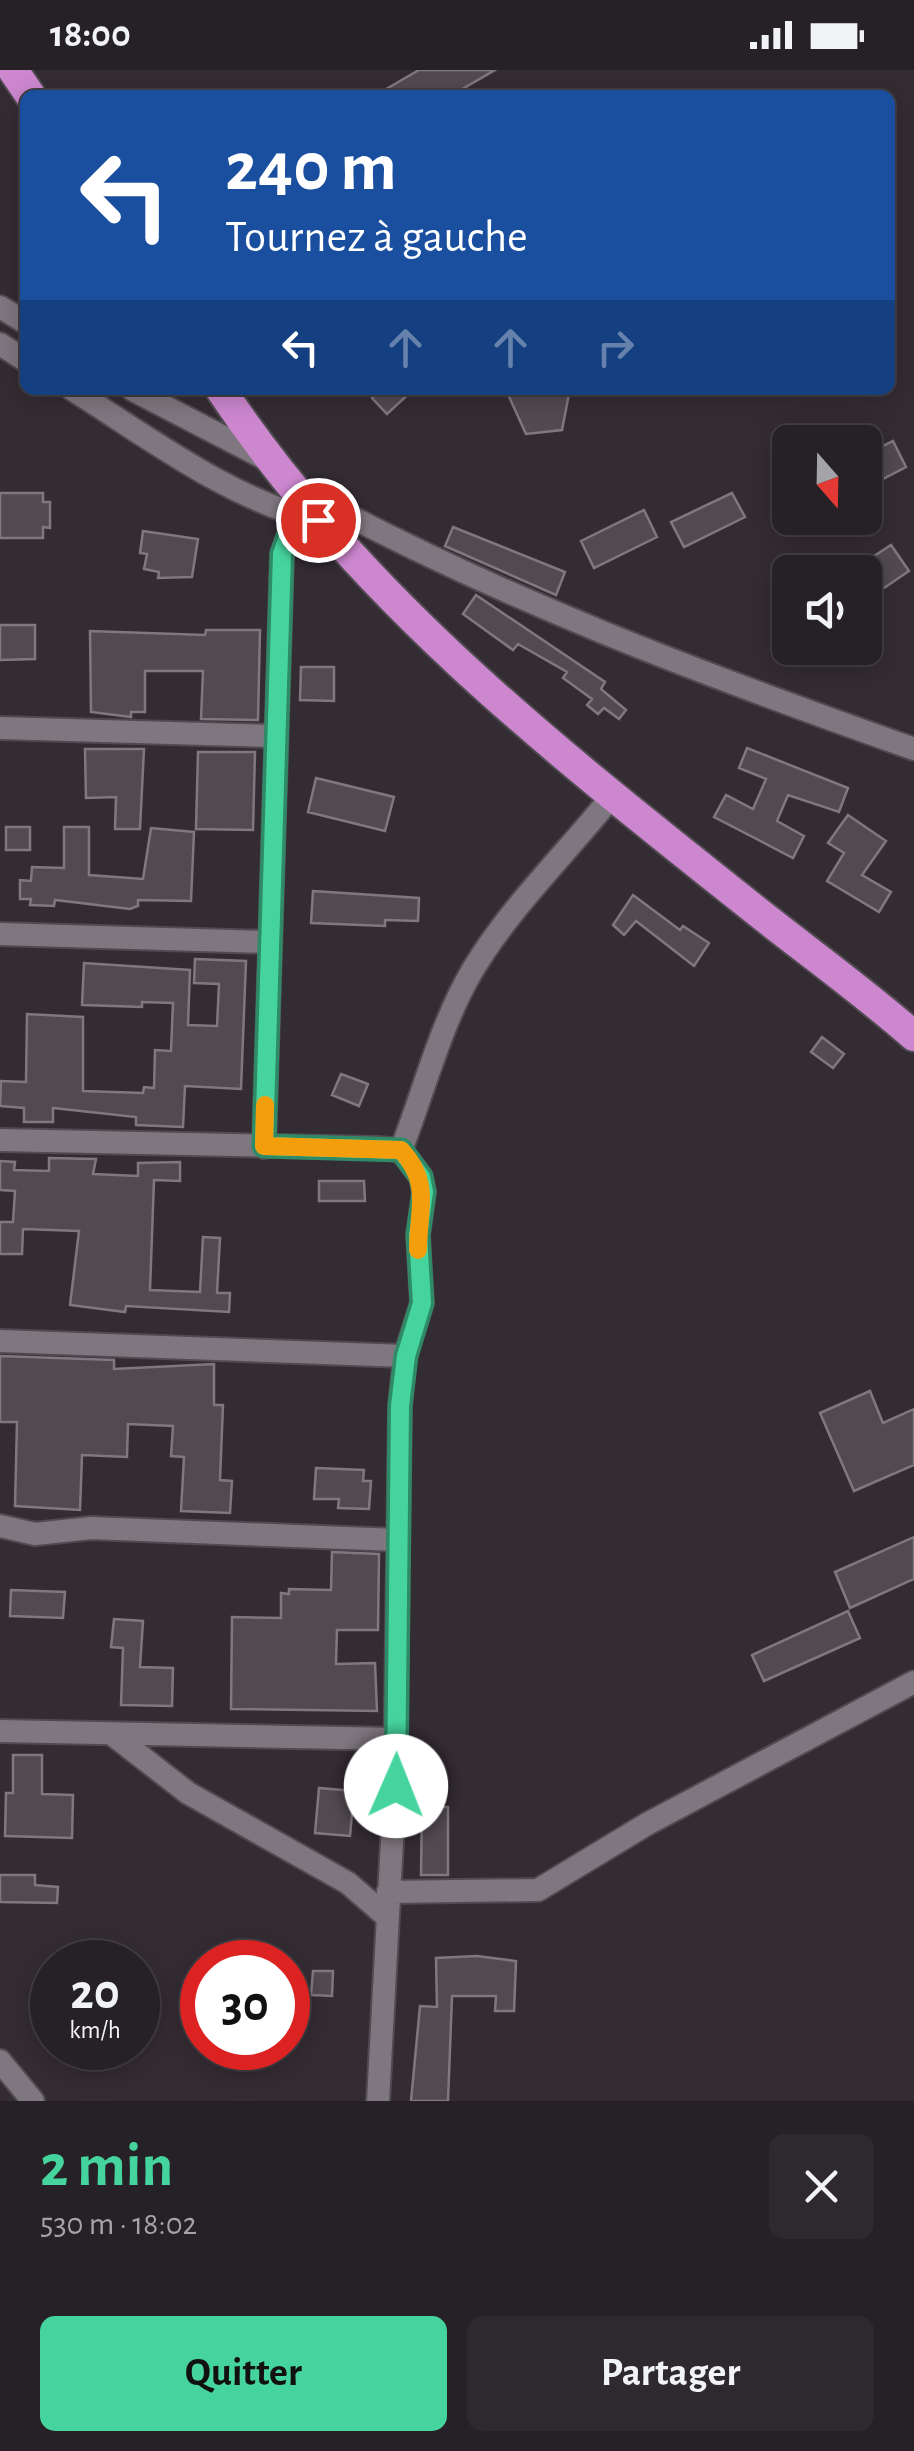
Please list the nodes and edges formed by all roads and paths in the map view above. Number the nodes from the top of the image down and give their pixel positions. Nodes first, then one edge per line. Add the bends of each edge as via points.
1 (81, 395) edge
2 (143, 395) edge
3 (224, 395) edge
4 (266, 459) junction
5 (286, 482) junction
6 (318, 520) junction
7 (0, 728) edge
8 (276, 736) junction
9 (914, 748) edge
10 (612, 796) junction
11 (0, 934) edge
12 (268, 942) junction
13 (913, 1032) edge
14 (0, 1140) edge
15 (264, 1146) junction
16 (401, 1150) junction
17 (0, 1341) edge
18 (406, 1356) junction
19 (0, 1526) edge
20 (398, 1540) junction
21 (914, 1682) edge
22 (0, 1731) edge
23 (112, 1734) junction
24 (396, 1740) junction
25 (388, 1892) junction
26 (386, 1916) junction
27 (0, 2060) edge
28 (33, 2101) edge
29 (378, 2101) edge

1 - 6 street via 237,491
2 - 4 street
3 - 4 highway
4 - 5 highway
5 - 6 highway
5 - 9 street via 523,602 720,681
6 - 8 street via 288,537 282,554
6 - 10 highway via 407,616
7 - 8 street
8 - 12 street
10 - 13 highway
10 - 16 street via 471,974
11 - 12 street
12 - 15 street
14 - 15 street
15 - 16 street
16 - 18 street via 424,1192 418,1235 422,1303
17 - 18 street
18 - 20 street
19 - 20 street via 35,1534 91,1528
20 - 24 street
21 - 25 street via 538,1890
22 - 23 street
23 - 24 street
23 - 26 street via 188,1794 348,1882
24 - 25 street
25 - 26 street
26 - 29 street
27 - 28 street

